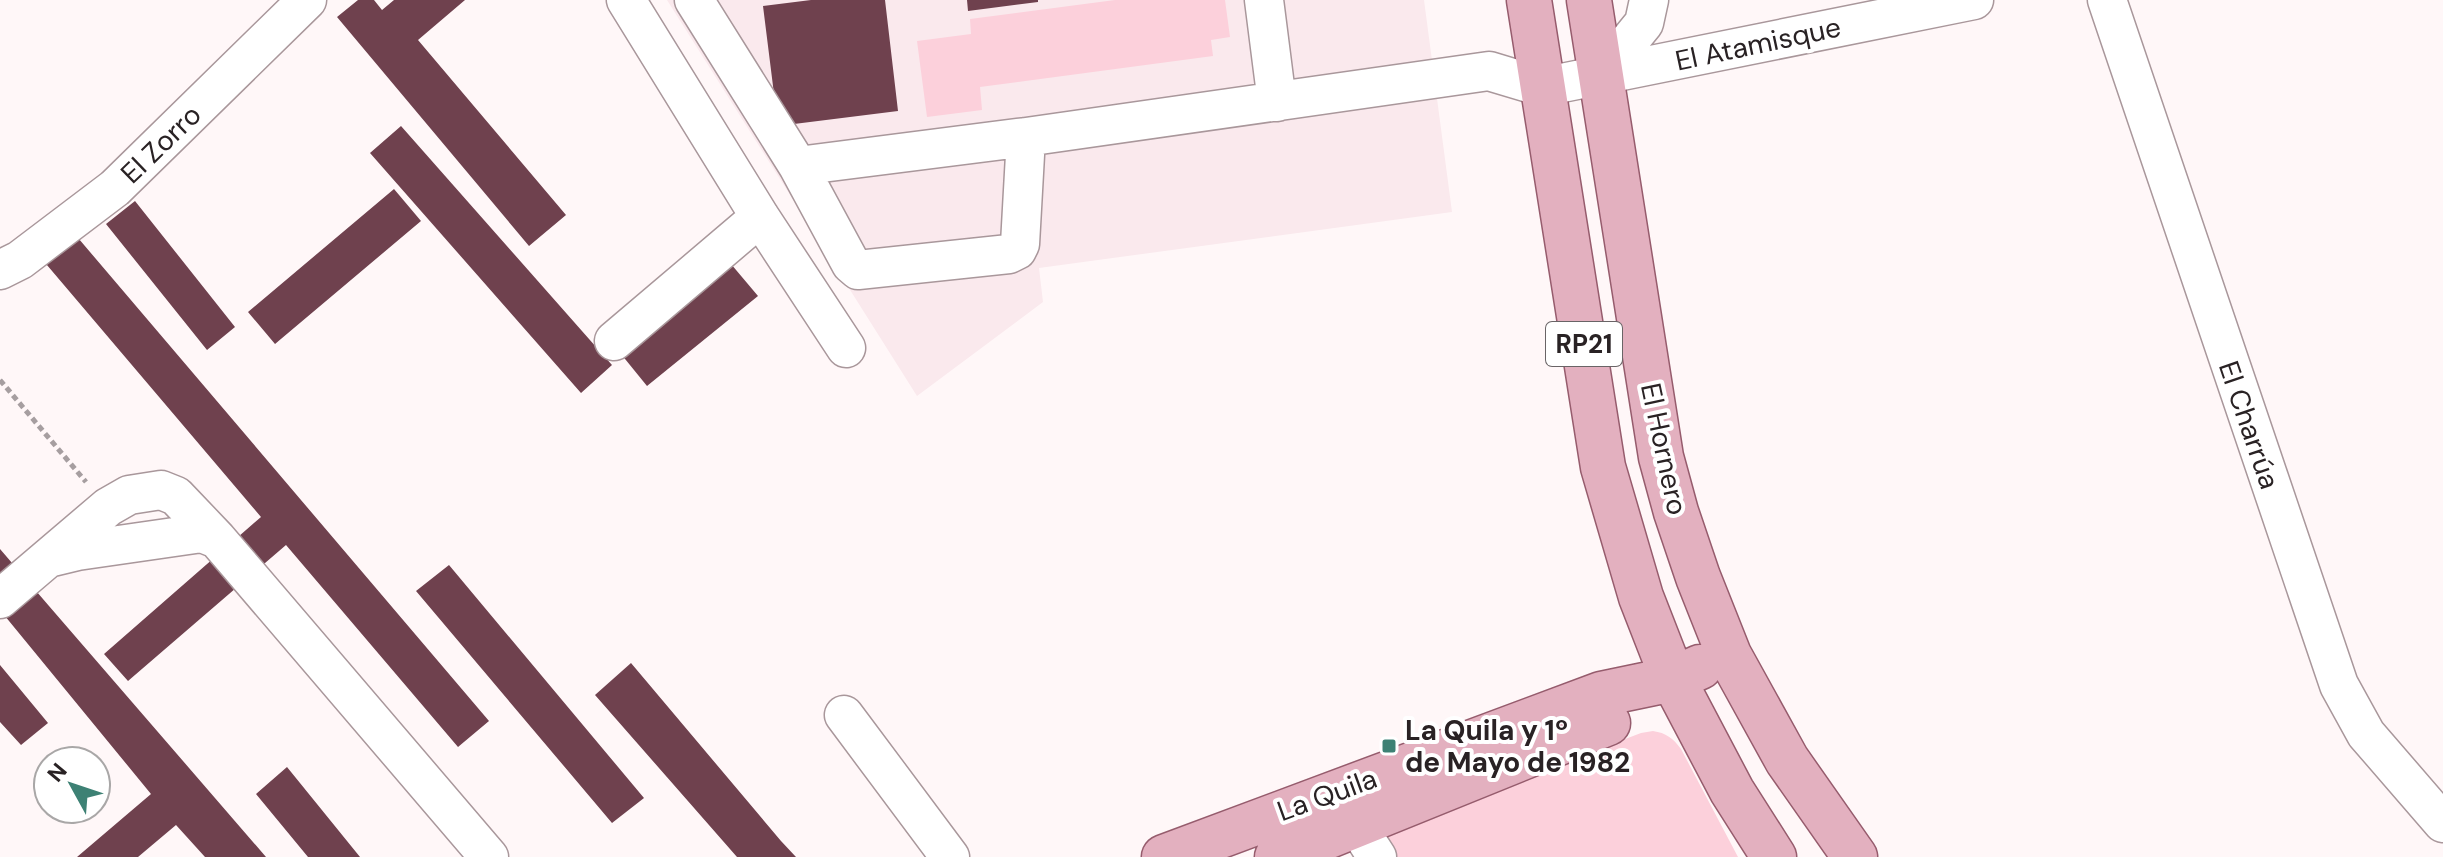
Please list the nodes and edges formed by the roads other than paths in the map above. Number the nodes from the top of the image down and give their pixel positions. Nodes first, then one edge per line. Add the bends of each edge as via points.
1 (307, 0) edge
2 (626, 0) edge
3 (694, 0) edge
4 (1264, 0) edge
5 (1529, 0) edge
6 (1589, 0) edge
7 (1649, 0) edge
8 (1974, 0) edge
9 (2107, 0) edge
10 (1600, 77) junction
11 (1542, 87) junction
12 (1277, 102) junction
13 (1026, 137) junction
14 (798, 166) junction
15 (760, 217) junction
16 (0, 270) edge
17 (614, 341) dead end
18 (846, 348) dead end
19 (217, 539) junction
20 (48, 558) junction
21 (0, 599) edge
22 (1729, 655) junction
23 (1673, 679) junction
24 (844, 715) dead end
25 (2443, 823) edge
26 (1359, 824) edge
27 (489, 857) edge
28 (950, 857) edge
29 (1164, 857) edge
30 (1277, 857) edge
31 (1774, 857) edge
32 (1855, 857) edge

1 - 16 street, El Zorro via 115,188
2 - 15 street
3 - 14 street
4 - 12 street
5 - 11 main road, RP21
6 - 10 main road, El Hornero / RP21
7 - 10 street via 1644,23
8 - 10 street, El Atamisque
9 - 25 street, El Charrúa via 2339,685 2366,734
10 - 11 street, El Atamisque
10 - 22 main road, El Hornero / RP21 via 1661,457
11 - 12 street via 1489,71
11 - 23 main road, RP21 via 1603,467 1641,597
12 - 13 street
13 - 14 street
13 - 14 street via 1020,244 1009,254 858,270
15 - 17 street
15 - 18 street
19 - 20 street via 202,533
19 - 20 street via 186,504 161,490 129,495 108,507
19 - 27 street
20 - 21 street
22 - 23 main road, La Quila
22 - 32 main road, El Hornero / RP21 via 1787,760
23 - 26 main road, La Quila via 1601,694
23 - 31 main road, RP21
24 - 28 street
26 - 29 main road, La Quila
26 - 30 main road, La Quila

